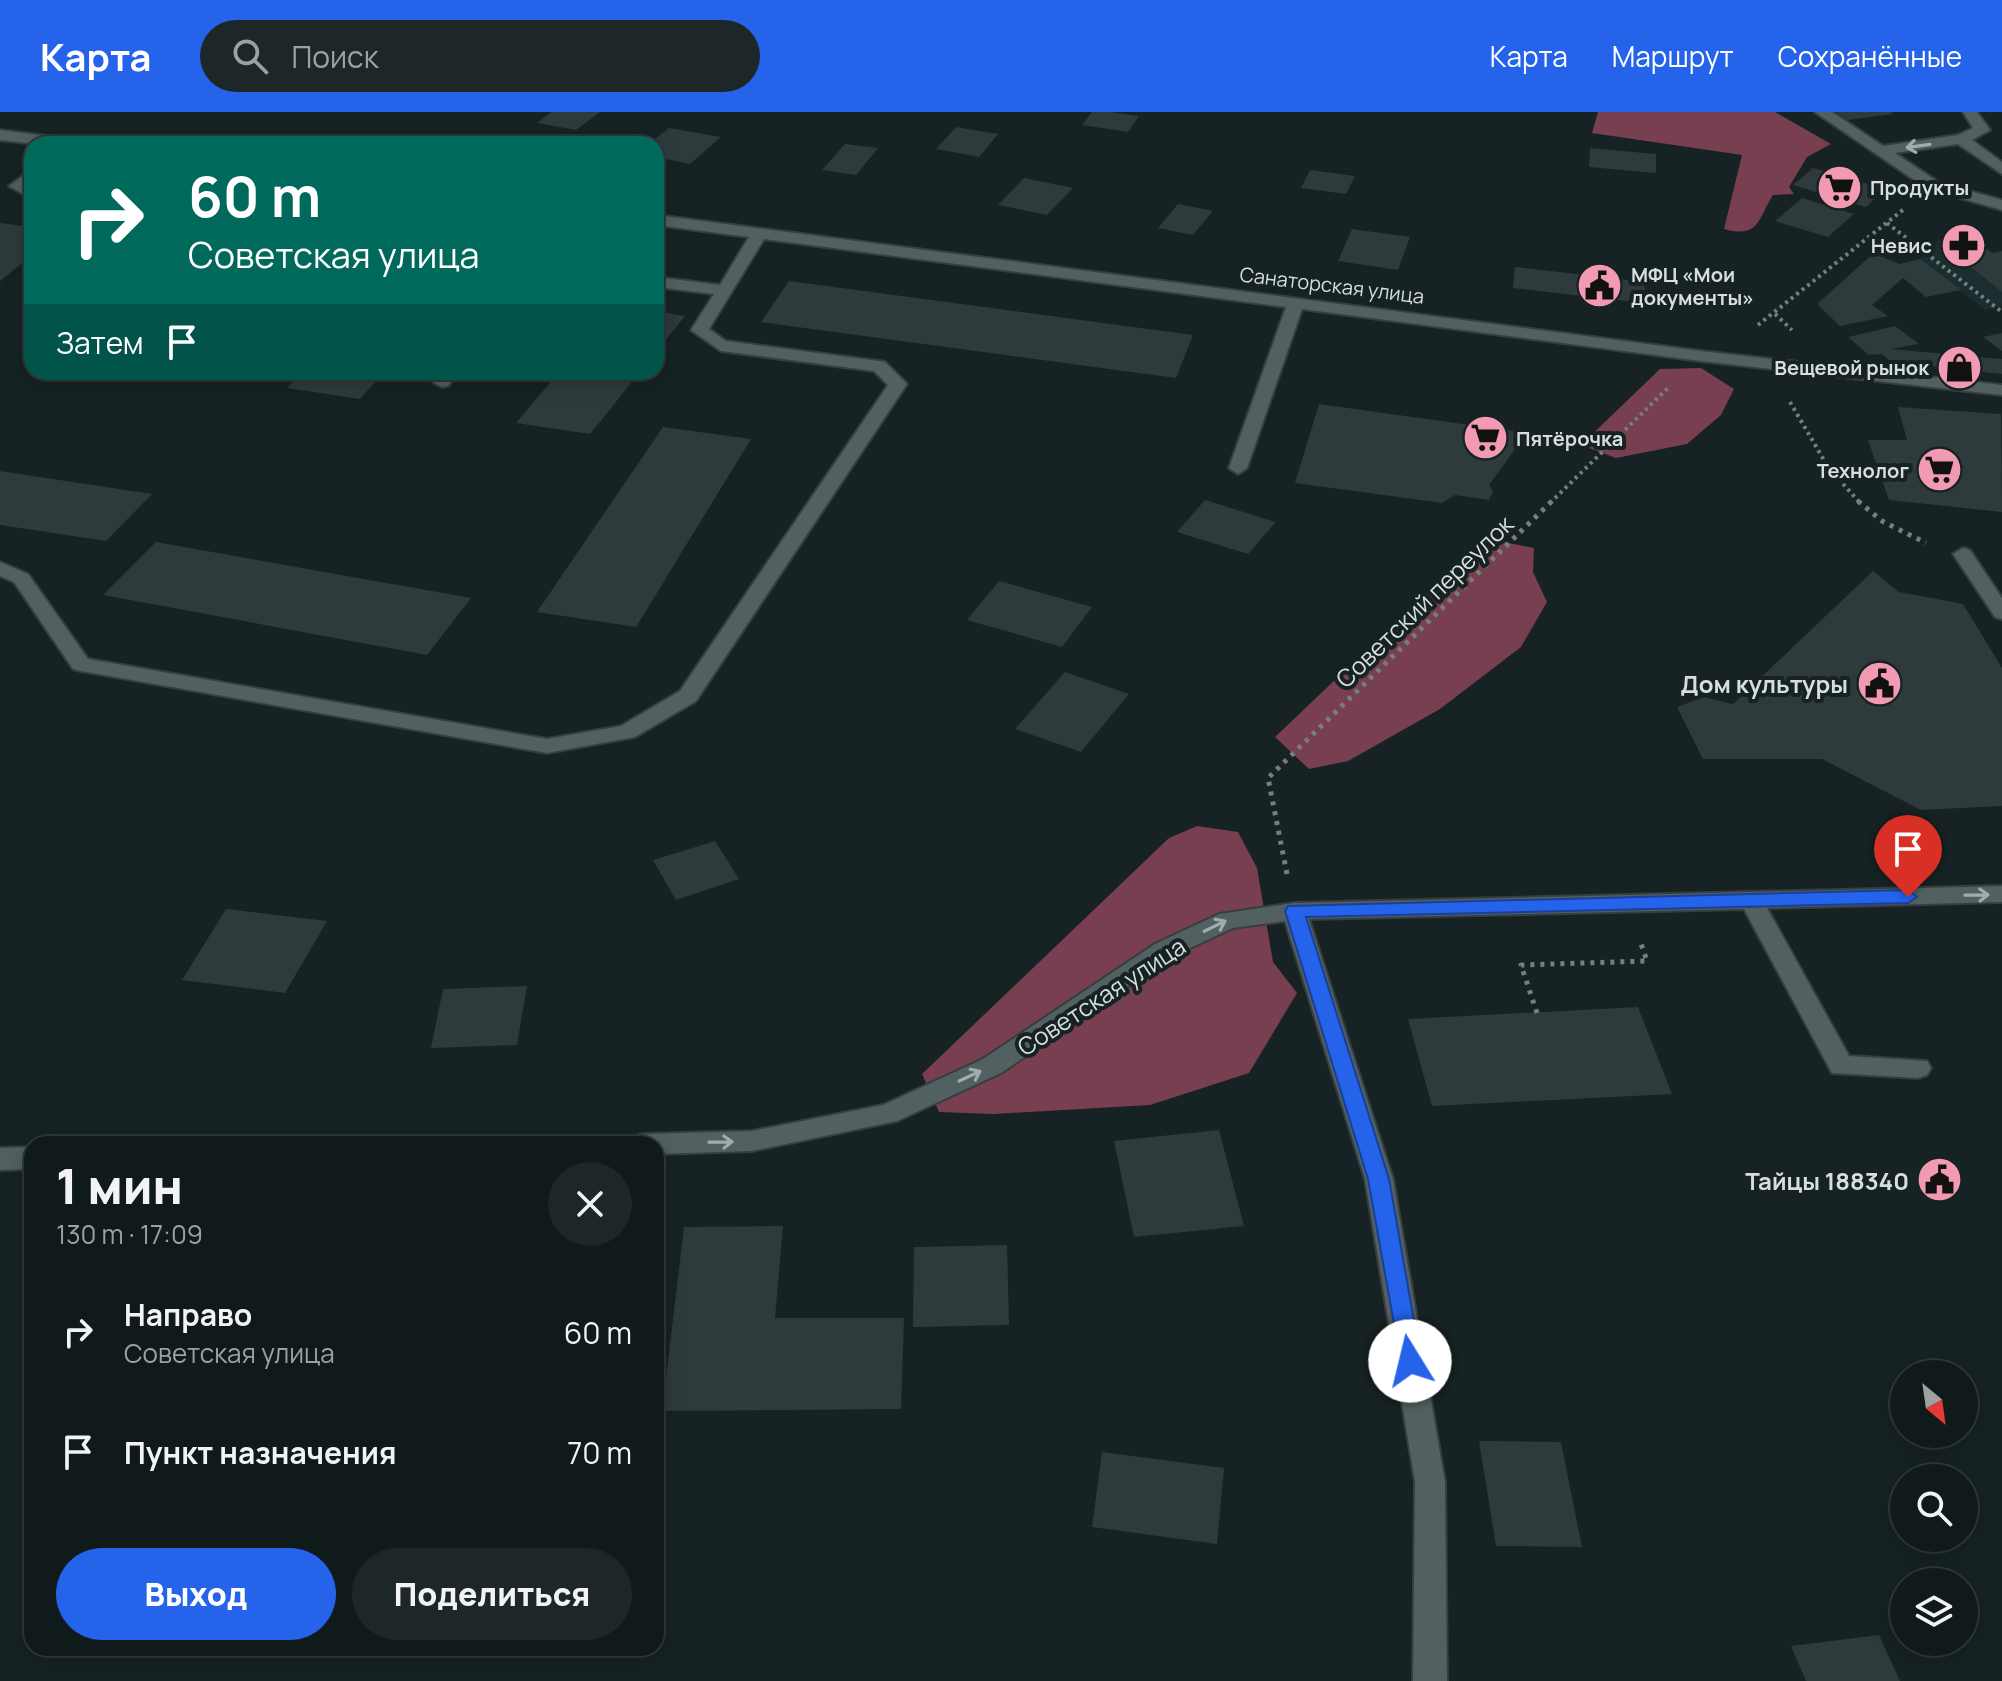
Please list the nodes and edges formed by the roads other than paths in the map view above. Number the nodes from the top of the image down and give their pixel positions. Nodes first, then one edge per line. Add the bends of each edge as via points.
1 (1822, 112) edge
2 (1970, 112) edge
3 (0, 135) edge
4 (24, 138) edge
5 (1961, 139) junction
6 (1880, 151) junction
7 (2002, 169) edge
8 (24, 190) edge
9 (0, 194) edge
10 (2002, 205) edge
11 (664, 221) edge
12 (760, 233) junction
13 (664, 283) edge
14 (723, 290) junction
15 (1296, 303) junction
16 (2002, 390) edge
17 (1238, 468) dead end
18 (1963, 554) road end
19 (0, 568) edge
20 (2002, 613) edge
21 (2002, 894) edge
22 (1751, 900) junction
23 (1294, 911) junction
24 (1918, 1068) dead end
25 (664, 1143) edge
26 (24, 1158) edge
27 (0, 1159) edge
28 (1430, 1681) edge

1 - 6 street
2 - 5 street via 1982,130
3 - 4 street
5 -> 6 street
5 - 7 street
6 - 10 street via 1932,185
8 - 9 street
11 - 12 street, Санаторская улица
12 - 14 street
12 - 15 street, Санаторская улица
13 - 14 street
14 - 19 street via 700,330 721,346 879,366 898,384 688,696 627,732 547,746 81,664 21,578
15 - 16 street, Санаторская улица
15 - 17 street
18 - 20 street
22 -> 21 street, Советская улица
22 - 23 street, Советская улица
22 - 24 street via 1841,1066
25 -> 23 street, Советская улица via 752,1141 888,1114 992,1066 1164,950 1228,920
23 - 28 street via 1379,1179 1430,1482
26 - 27 street

